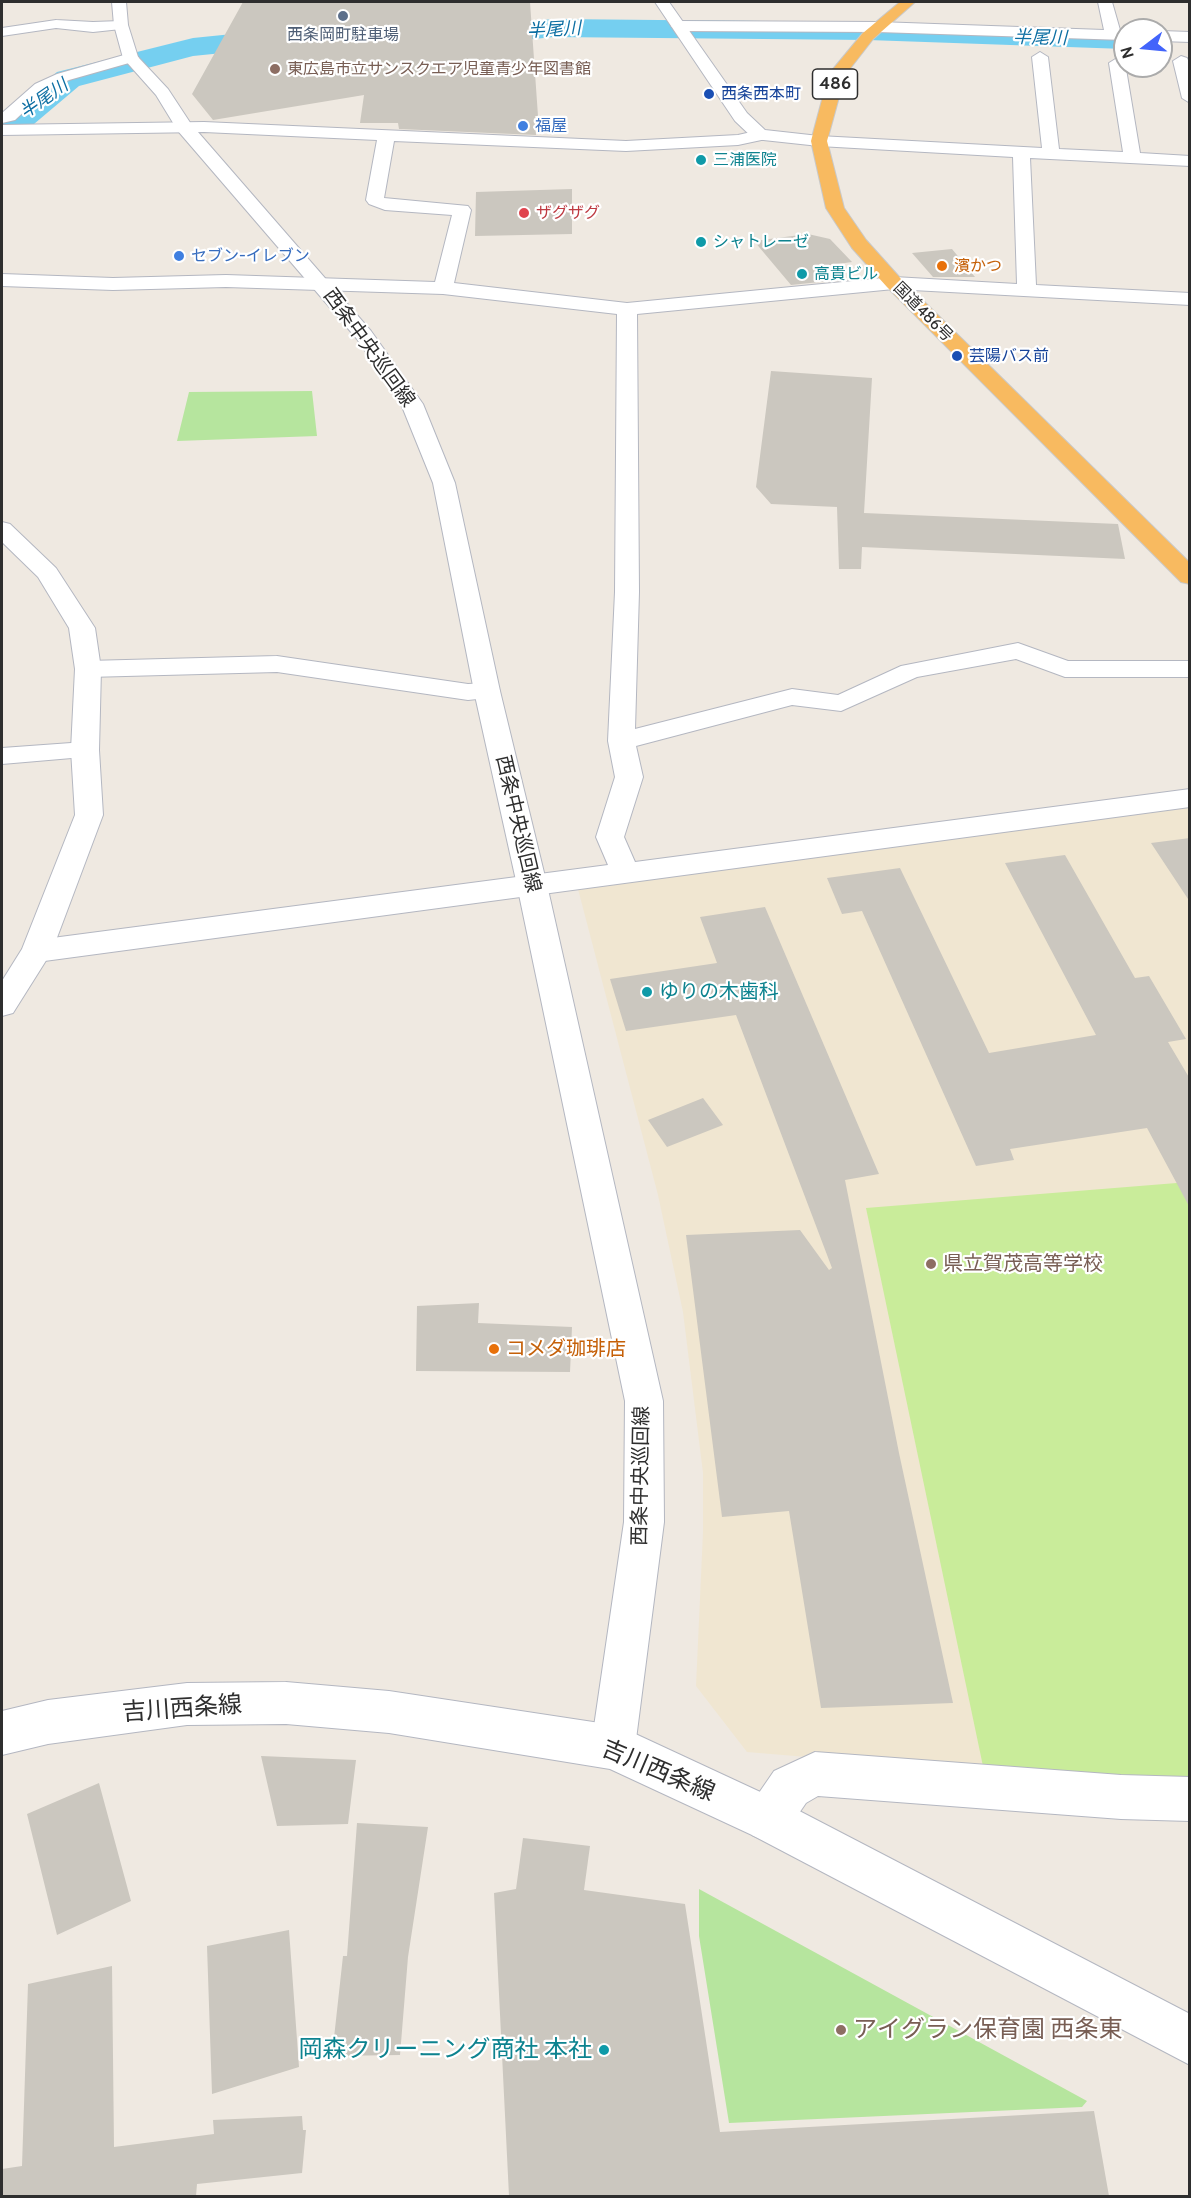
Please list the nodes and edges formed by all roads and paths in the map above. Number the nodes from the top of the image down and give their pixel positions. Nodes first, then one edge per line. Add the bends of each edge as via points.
1 (119, 2) edge
2 (662, 2) edge
3 (908, 2) edge
4 (1105, 2) edge
5 (1113, 21) edge
6 (121, 25) junction
7 (680, 28) junction
8 (873, 31) junction
9 (2, 32) edge
10 (1113, 35) edge
11 (1173, 36) edge
12 (1190, 37) edge
13 (1040, 57) dead end
14 (1181, 61) dead end
15 (135, 63) junction
16 (1119, 78) edge
17 (1190, 98) edge
18 (2, 118) edge
19 (184, 127) junction
20 (2, 130) edge
21 (19, 130) junction
22 (760, 135) junction
23 (386, 136) junction
24 (819, 141) junction
25 (2, 150) edge
26 (1021, 152) junction
27 (1051, 154) junction
28 (1132, 158) junction
29 (1190, 161) edge
30 (2, 280) edge
31 (894, 283) junction
32 (322, 285) junction
33 (443, 288) junction
34 (1027, 290) junction
35 (1190, 299) edge
36 (627, 309) junction
37 (2, 529) edge
38 (1190, 577) edge
39 (88, 669) junction
40 (1190, 669) edge
41 (487, 691) junction
42 (621, 741) junction
43 (85, 750) junction
44 (2, 756) edge
45 (1190, 798) edge
46 (626, 874) junction
47 (532, 885) junction
48 (37, 951) junction
49 (2, 1005) edge
50 (2, 1732) edge
51 (613, 1747) junction
52 (1190, 1799) edge
53 (768, 1819) junction
54 (1190, 2041) edge

1 - 6 street, 西条中央巡回線
2 - 7 street
3 - 8 highway, 国道486号 / 486
4 - 5 street
6 - 9 street via 56,24
6 - 15 street, 西条中央巡回線
7 - 8 street
7 - 22 street via 741,117
8 - 10 street
8 - 24 highway, 国道486号 / 486 via 837,74
11 - 12 street
13 - 27 street
14 - 17 street
15 - 18 street via 63,77 41,87
15 - 19 street, 西条中央巡回線 via 162,92
16 - 28 street
19 - 21 street
19 - 23 street
19 - 32 street, 西条中央巡回線
20 - 21 street
21 - 25 street
22 - 23 street via 738,140 626,146
22 - 24 street
23 - 33 street via 375,200 385,205 462,210
24 - 26 street
24 - 31 highway, 国道486号 / 486 via 836,208 859,244
26 - 27 street
26 - 34 street
27 - 28 street
28 - 29 street
30 - 32 street
31 - 34 street
31 - 36 street
31 - 38 highway, 国道486号 / 486
32 - 33 street
32 - 41 street, 西条中央巡回線 via 364,335 412,404 444,483
33 - 36 street
34 - 35 street
36 - 42 street via 627,592
37 - 39 street via 47,573 82,628
39 - 41 street via 277,664 468,692
39 - 43 street
40 - 42 street via 1065,669 1018,651 910,670 841,703 792,697
41 - 47 street, 西条中央巡回線
42 - 46 street via 629,777 610,837
43 - 44 street
43 - 48 street via 89,815
45 - 46 street
46 - 47 street
47 - 48 street
47 - 51 street, 西条中央巡回線 via 644,1401 644,1522
48 - 49 street
50 - 51 street, 吉川西条線 via 48,1722 187,1704 286,1703 389,1712
51 - 53 street, 吉川西条線
52 - 53 street via 814,1774 790,1787
53 - 54 street, 吉川西条線

